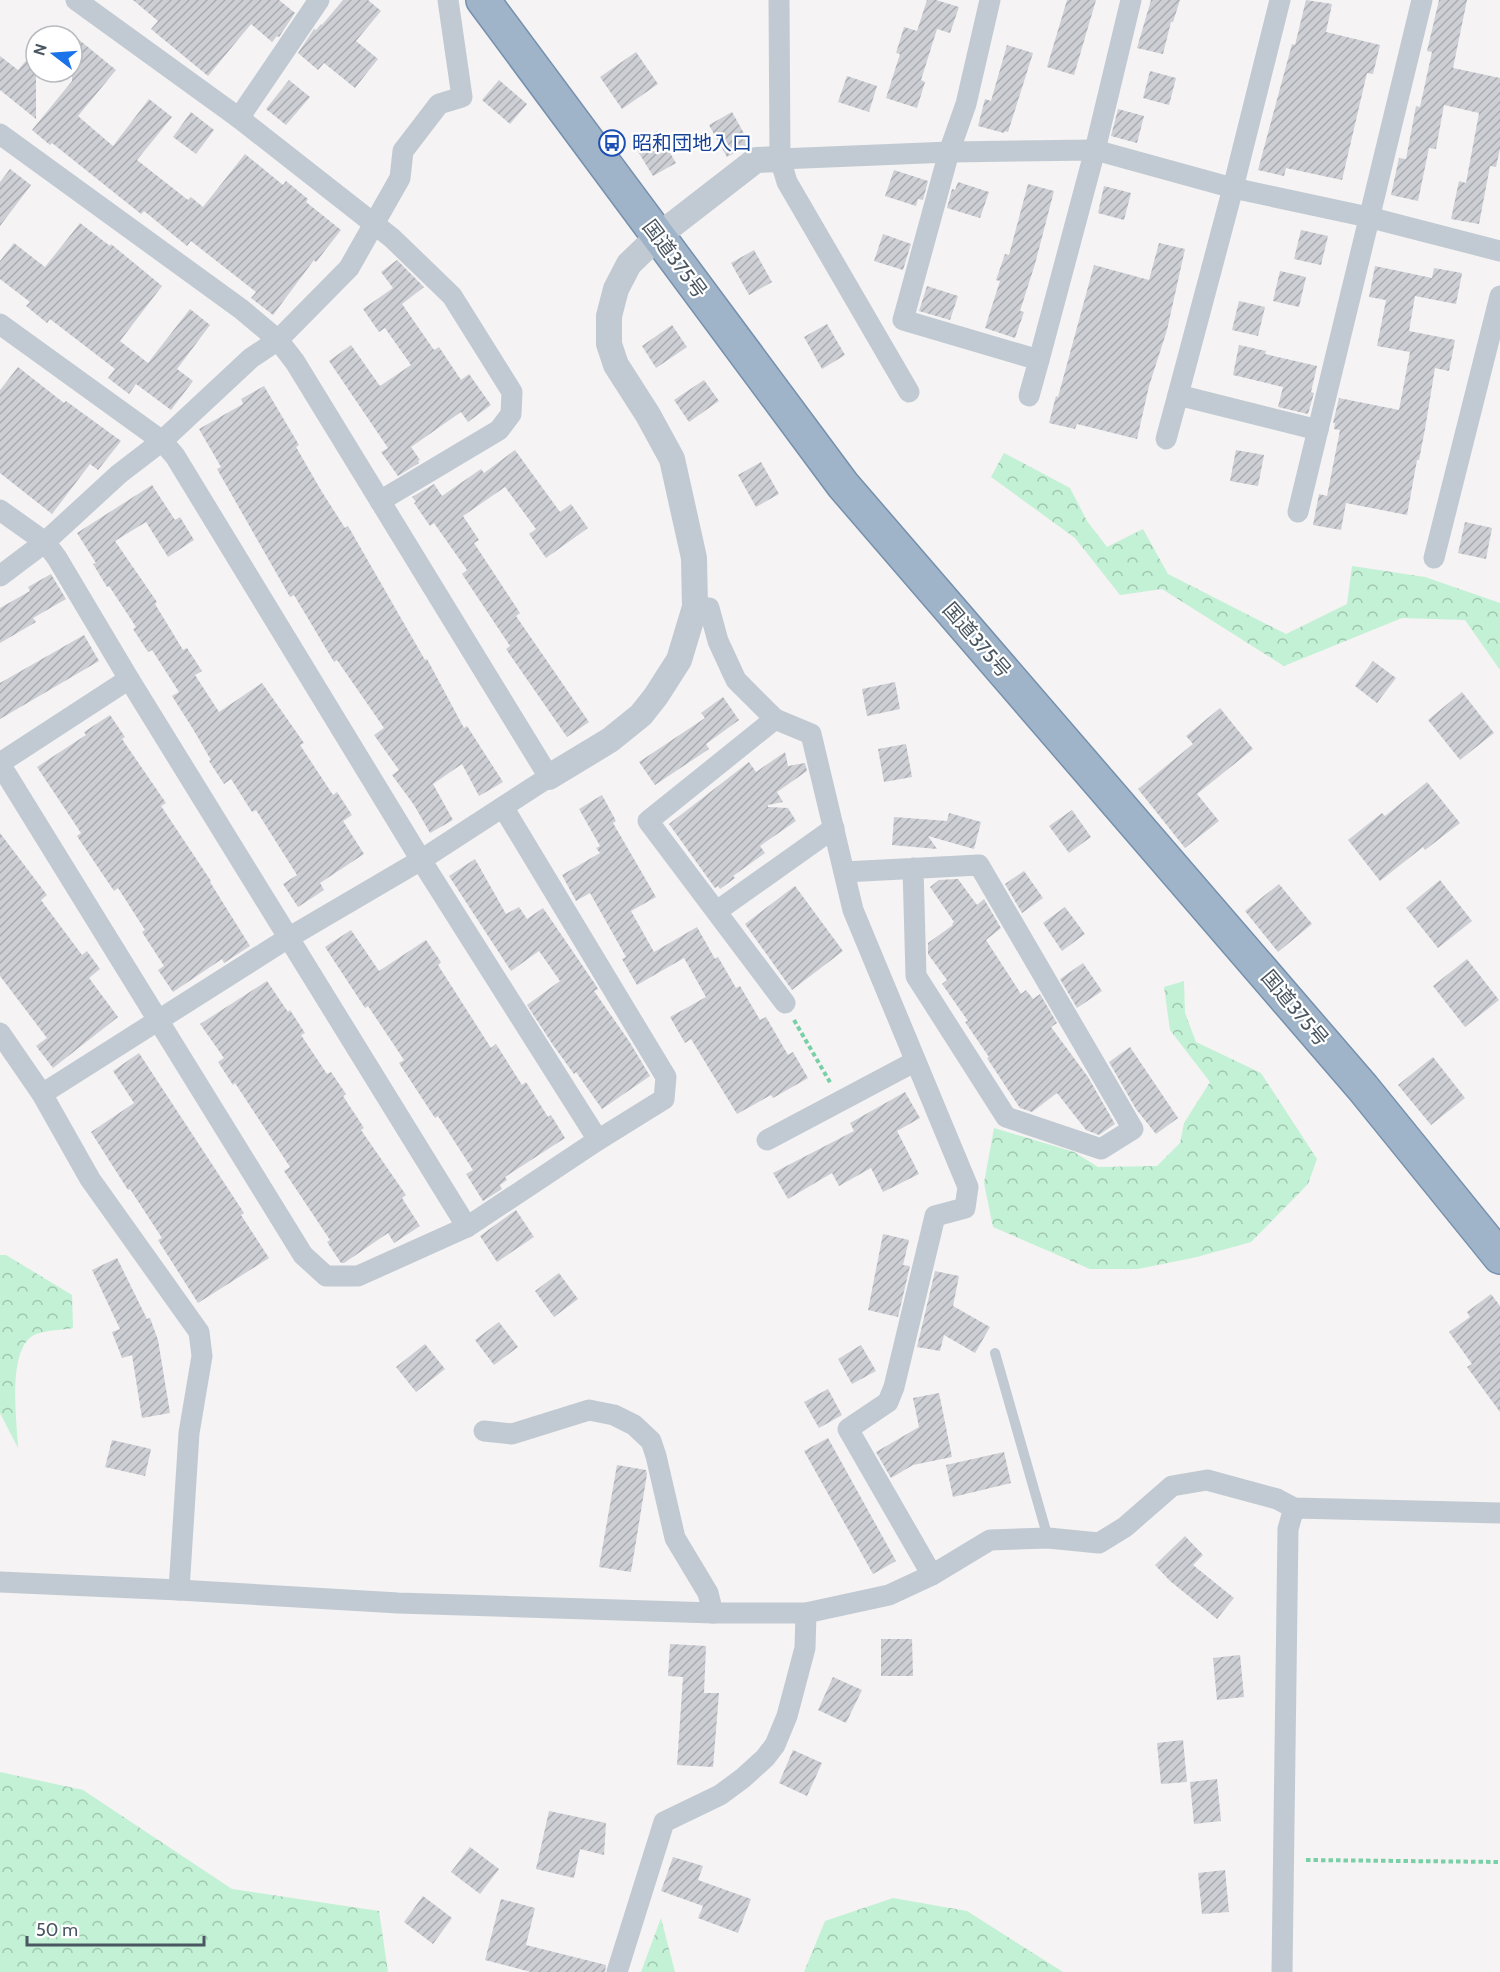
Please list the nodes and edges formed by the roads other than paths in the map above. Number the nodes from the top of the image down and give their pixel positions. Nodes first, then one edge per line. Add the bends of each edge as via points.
1 (76, 0) edge
2 (319, 0) edge
3 (447, 0) edge
4 (483, 0) edge
5 (779, 0) edge
6 (990, 0) edge
7 (1131, 0) edge
8 (1280, 0) edge
9 (1422, 0) edge
10 (238, 118) junction
11 (0, 134) edge
12 (1095, 150) junction
13 (949, 152) junction
14 (780, 159) junction
15 (1233, 188) junction
16 (1368, 217) junction
17 (375, 224) junction
18 (658, 236) junction
19 (1500, 251) edge
20 (1500, 296) edge
21 (0, 324) edge
22 (278, 340) junction
23 (1039, 360) junction
24 (909, 392) dead end
25 (1179, 394) junction
26 (1029, 396) dead end
27 (1318, 430) junction
28 (1166, 439) dead end
29 (162, 441) junction
30 (380, 501) junction
31 (0, 510) edge
32 (1298, 512) dead end
33 (45, 542) junction
34 (1434, 558) dead end
35 (0, 576) edge
36 (695, 607) junction
37 (129, 679) junction
38 (775, 719) junction
39 (0, 764) edge
40 (549, 777) junction
41 (503, 807) junction
42 (834, 828) junction
43 (421, 860) junction
44 (913, 868) junction
45 (844, 872) junction
46 (717, 911) junction
47 (288, 938) junction
48 (785, 1004) road end
49 (158, 1021) junction
50 (0, 1034) edge
51 (914, 1062) junction
52 (42, 1094) junction
53 (598, 1140) junction
54 (767, 1140) dead end
55 (467, 1227) junction
56 (1500, 1257) edge
57 (995, 1353) dead end
58 (484, 1431) dead end
59 (1294, 1508) junction
60 (1500, 1513) edge
61 (1048, 1538) junction
62 (932, 1575) junction
63 (0, 1582) edge
64 (179, 1590) junction
65 (713, 1613) junction
66 (806, 1613) junction
67 (616, 1972) edge
68 (1282, 1972) edge

1 - 10 street
2 - 10 street
3 - 17 street via 462,97 439,104 403,151 400,178
4 - 18 highway, 国道375号
5 - 14 street
6 - 13 street via 966,104
7 - 12 street
8 - 15 street
9 - 16 street
10 - 17 street
11 - 22 street
12 - 13 street
12 - 15 street
12 - 23 street
13 - 14 street
13 - 23 street via 903,320
14 - 18 street via 756,160
14 - 24 street via 787,182
15 - 16 street
15 - 25 street
16 - 19 street
16 - 27 street
17 - 22 street via 349,268
17 - 30 street via 452,296 512,393 511,414 499,430
18 - 36 street via 629,264 616,290 609,316 609,344 616,365 672,459 694,558
18 - 56 highway, 国道375号 via 843,485 1363,1088
20 - 34 street
21 - 29 street
22 - 29 street via 251,358
22 - 30 street
23 - 26 street
25 - 27 street
25 - 28 street
27 - 32 street
29 - 33 street via 119,474
29 - 43 street via 175,456
30 - 40 street
31 - 33 street
33 - 35 street
33 - 37 street
36 - 38 street via 709,608 718,641 736,680
36 - 40 street via 679,660 641,715 610,740
37 - 39 street
37 - 47 street
38 - 42 street via 811,734
38 - 46 street via 648,821
39 - 49 street
40 - 41 street
41 - 43 street
41 - 53 street via 666,1077 664,1099
42 - 45 street
42 - 46 street
43 - 47 street
43 - 53 street
44 - 44 street via 916,976 1006,1117 1101,1149 1133,1129 979,865
44 - 45 street
45 - 51 street via 853,910
46 - 48 street
47 - 49 street
47 - 55 street
49 - 52 street
49 - 55 street via 303,1255 326,1276 358,1276
50 - 52 street
51 - 54 street
51 - 62 street via 968,1187 965,1208 935,1216 888,1402 848,1429
52 - 64 street via 90,1179 199,1332 202,1356 189,1434
53 - 55 street
57 - 61 lane
58 - 65 street via 512,1434 589,1410 614,1415 634,1425 651,1441 675,1538 708,1593
59 - 60 street
59 - 61 street via 1277,1499 1207,1480 1172,1486 1125,1527 1099,1543
59 - 68 street via 1288,1530
61 - 62 street via 990,1540
62 - 66 street via 888,1595
63 - 64 street
64 - 65 street via 398,1603
65 - 66 street
66 - 67 street via 805,1648 775,1745 720,1795 664,1822

